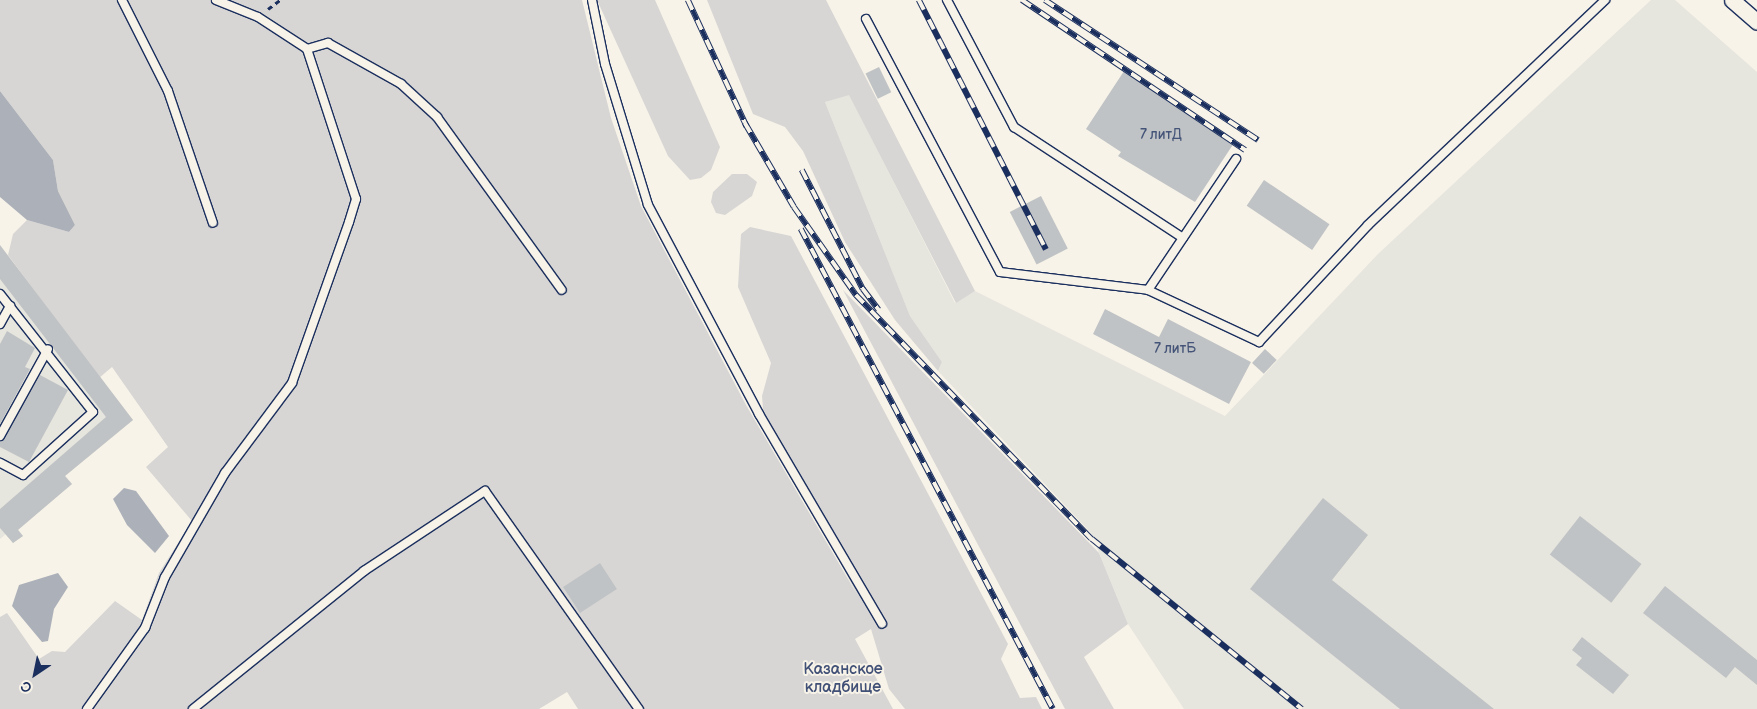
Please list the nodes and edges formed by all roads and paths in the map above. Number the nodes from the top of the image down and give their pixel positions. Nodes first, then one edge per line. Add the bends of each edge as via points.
1 (122, 0) edge
2 (216, 0) edge
3 (592, 0) edge
4 (947, 0) edge
5 (1605, 0) edge
6 (1732, 0) edge
7 (866, 19) dead end
8 (1757, 22) edge
9 (307, 49) junction
10 (1236, 159) dead end
11 (214, 223) dead end
12 (1183, 238) junction
13 (562, 290) dead end
14 (1148, 290) junction
15 (0, 294) edge
16 (10, 306) junction
17 (0, 324) edge
18 (48, 349) junction
19 (0, 436) edge
20 (0, 463) edge
21 (882, 624) dead end
22 (87, 709) edge
23 (193, 709) edge
24 (639, 709) edge

1 - 11 lane via 168,91
2 - 9 lane via 258,17
3 - 21 lane via 605,64 648,205 759,414
4 - 12 lane via 1014,126
5 - 14 lane via 1368,225 1259,342
6 - 8 street
7 - 14 lane via 1000,272
9 - 13 lane via 328,43 359,59 401,84 437,117
9 - 22 lane via 356,199 349,222 292,382 225,473 165,577 145,628
10 - 12 lane
12 - 14 lane
15 - 16 lane
16 - 17 lane
16 - 18 lane
18 - 19 lane
18 - 20 lane via 93,412 23,475
23 - 24 lane via 364,571 485,491

